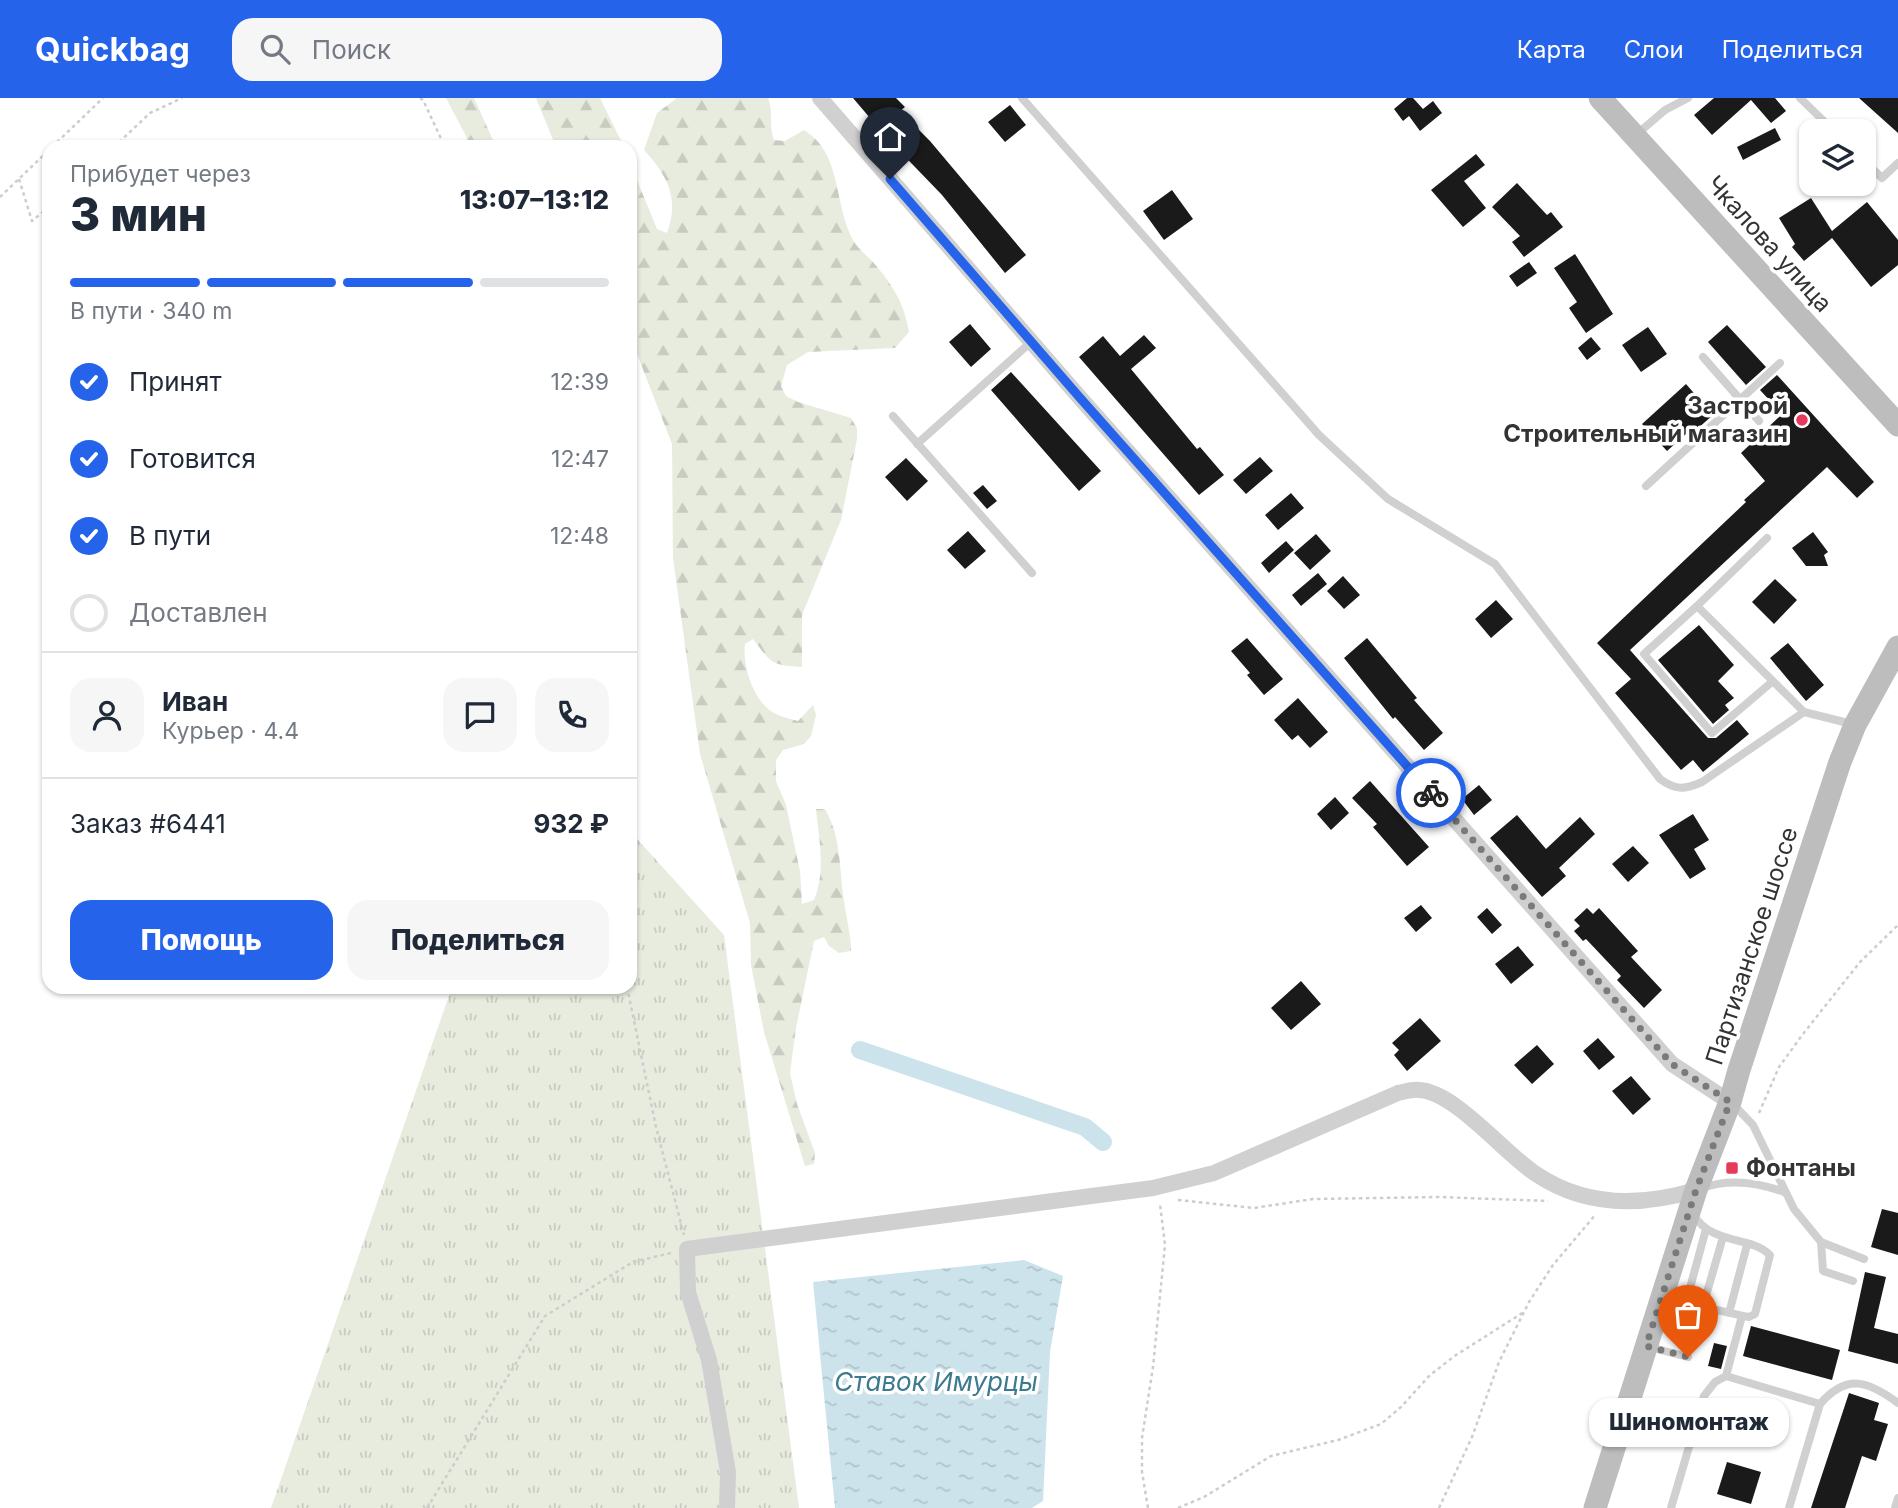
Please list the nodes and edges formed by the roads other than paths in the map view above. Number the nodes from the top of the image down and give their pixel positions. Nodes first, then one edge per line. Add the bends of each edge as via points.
1 (820, 98) edge
2 (1022, 98) edge
3 (1688, 98) edge
4 (1800, 98) edge
5 (1612, 102) edge
6 (1822, 119) edge
7 (1636, 135) junction
8 (1898, 163) edge
9 (1876, 172) edge
10 (1031, 342) junction
11 (1703, 358) dead end
12 (1780, 363) dead end
13 (893, 416) dead end
14 (1759, 421) dead end
15 (1898, 425) edge
16 (917, 444) junction
17 (1646, 486) dead end
18 (1767, 538) dead end
19 (1032, 573) dead end
20 (1697, 606) junction
21 (1898, 648) edge
22 (1773, 681) junction
23 (1804, 712) junction
24 (1855, 724) junction
25 (1730, 1102) junction
26 (1784, 1192) junction
27 (1693, 1199) junction
28 (1706, 1230) junction
29 (1723, 1237) junction
30 (1821, 1242) junction
31 (1747, 1245) junction
32 (1864, 1259) dead end
33 (1853, 1281) dead end
34 (1703, 1306) junction
35 (1684, 1310) junction
36 (1729, 1312) junction
37 (1742, 1316) junction
38 (1648, 1340) junction
39 (1688, 1357) dead end
40 (1726, 1376) junction
41 (1898, 1403) edge
42 (1820, 1404) junction
43 (1898, 1497) edge
44 (727, 1508) edge
45 (1595, 1508) edge
46 (1671, 1508) edge
47 (1788, 1508) edge
48 (1895, 1508) edge

1 - 10 street
2 - 23 lane via 1320,435 1388,499 1495,564 1660,779 1671,787 1686,789 1702,782
3 - 7 lane via 1665,110
4 - 6 lane
5 - 7 main road, Чкалова улица
7 - 15 main road, Чкалова улица
8 - 9 lane via 1882,178
10 - 16 lane
10 - 25 street via 1672,1064
11 - 14 lane
12 - 17 lane
13 - 16 lane
16 - 19 lane
18 - 20 lane
20 - 22 lane
20 - 22 lane via 1644,654 1712,733
21 - 24 main road, Партизанское шоссе
22 - 23 lane
23 - 24 lane
24 - 25 main road, Партизанское шоссе
25 - 26 lane via 1753,1125
25 - 27 main road, Партизанское шоссе
26 - 27 lane via 1729,1182
26 - 30 lane
27 - 28 lane
27 - 38 main road, Партизанское шоссе
27 - 44 street via 1608,1202 1572,1193 1536,1174 1445,1098 1420,1090 1398,1093 1214,1173 1153,1188 687,1249 688,1292 709,1360 728,1472
28 - 29 lane
28 - 35 lane
29 - 31 lane
29 - 34 lane
30 - 32 lane
30 - 33 lane via 1824,1270
31 - 36 lane
31 - 37 lane via 1770,1255 1755,1314
34 - 35 lane
34 - 36 lane
35 - 38 lane via 1665,1320
36 - 37 lane
37 - 40 lane
38 - 39 lane
38 - 45 main road, Партизанское шоссе
40 - 42 lane
40 - 46 lane via 1704,1396
41 - 42 lane via 1867,1385 1845,1383
42 - 47 lane
43 - 48 lane

